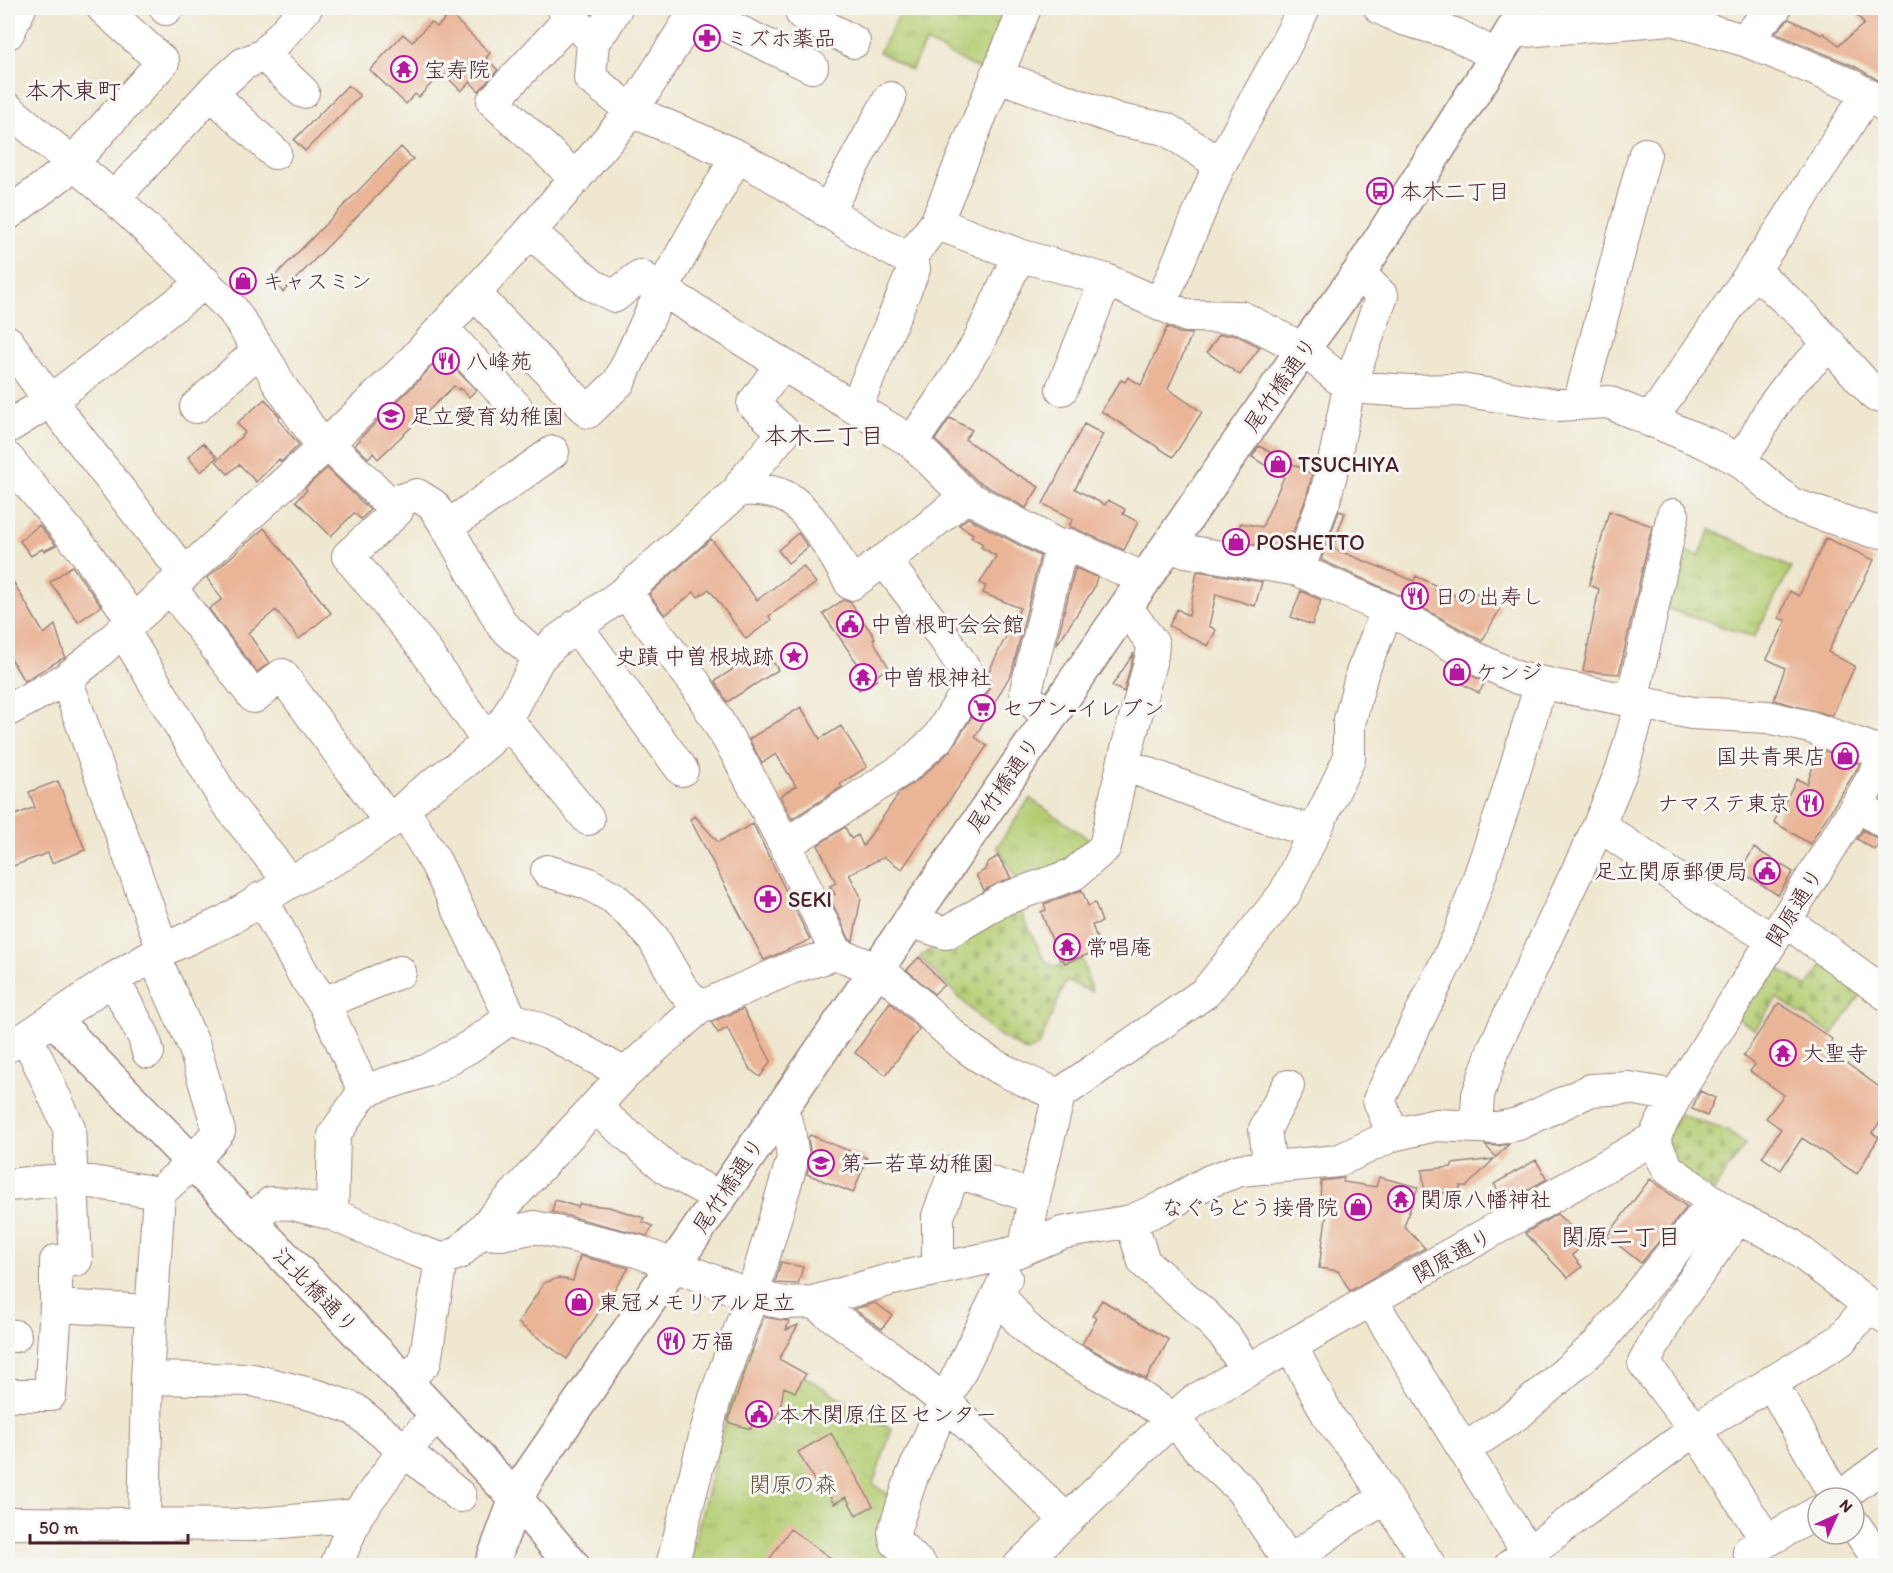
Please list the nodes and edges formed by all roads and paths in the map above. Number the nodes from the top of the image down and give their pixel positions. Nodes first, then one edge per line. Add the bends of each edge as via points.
1 (20, 8) edge
2 (103, 8) edge
3 (306, 8) edge
4 (616, 8) edge
5 (1025, 8) edge
6 (1304, 8) edge
7 (1380, 8) edge
8 (1775, 8) edge
9 (696, 9) edge
10 (803, 11) edge
11 (567, 12) edge
12 (1672, 13) edge
13 (1512, 32) edge
14 (8, 33) edge
15 (593, 40) junction
16 (1747, 41) junction
17 (854, 42) dead end
18 (782, 52) junction
19 (264, 56) junction
20 (812, 67) dead end
21 (996, 75) junction
22 (303, 92) dead end
23 (211, 93) junction
24 (890, 98) dead end
25 (1876, 100) edge
26 (8, 109) edge
27 (632, 111) junction
28 (275, 153) dead end
29 (1646, 154) dead end
30 (737, 156) junction
31 (72, 162) junction
32 (1220, 164) junction
33 (576, 178) junction
34 (114, 198) junction
35 (827, 212) junction
36 (8, 214) edge
37 (936, 223) junction
38 (530, 232) junction
39 (1019, 255) junction
40 (909, 259) junction
41 (1753, 270) junction
42 (1359, 273) junction
43 (1106, 280) junction
44 (205, 282) junction
45 (662, 289) junction
46 (474, 293) junction
47 (1160, 305) junction
48 (442, 328) junction
49 (8, 342) edge
50 (1830, 344) junction
51 (1303, 349) junction
52 (259, 350) junction
53 (782, 364) junction
54 (1348, 387) junction
55 (1062, 389) dead end
56 (1876, 396) dead end
57 (50, 401) junction
58 (1579, 404) junction
59 (196, 407) dead end
60 (516, 407) dead end
61 (856, 407) junction
62 (1650, 420) junction
63 (8, 427) edge
64 (912, 442) junction
65 (325, 446) junction
66 (553, 452) dead end
67 (8, 459) edge
68 (1739, 460) junction
69 (739, 490) junction
70 (966, 496) junction
71 (398, 501) junction
72 (1673, 515) dead end
73 (447, 527) junction
74 (1886, 532) edge
75 (1061, 547) junction
76 (1168, 548) junction
77 (884, 560) junction
78 (1298, 570) junction
79 (1145, 579) junction
80 (178, 580) junction
81 (625, 592) junction
82 (1126, 606) junction
83 (1388, 609) junction
84 (128, 626) junction
85 (576, 626) junction
86 (539, 658) junction
87 (66, 679) junction
88 (1542, 684) junction
89 (1636, 703) junction
90 (8, 710) edge
91 (1050, 716) junction
92 (497, 731) junction
93 (1886, 755) edge
94 (1123, 764) junction
95 (682, 770) dead end
96 (1857, 805) junction
97 (397, 816) junction
98 (588, 819) dead end
99 (1886, 823) edge
100 (1599, 825) junction
101 (1314, 832) junction
102 (785, 845) junction
103 (547, 871) dead end
104 (290, 882) junction
105 (261, 898) junction
106 (909, 921) junction
107 (1776, 928) junction
108 (159, 953) junction
109 (837, 954) junction
110 (876, 969) junction
111 (400, 972) dead end
112 (113, 980) junction
113 (1886, 994) edge
114 (324, 1003) junction
115 (699, 1008) junction
116 (511, 1018) junction
117 (54, 1020) junction
118 (17, 1042) edge
119 (148, 1052) dead end
120 (625, 1074) junction
121 (1288, 1086) dead end
122 (364, 1091) junction
123 (1059, 1095) junction
124 (1676, 1096) junction
125 (594, 1108) junction
126 (781, 1108) junction
127 (1476, 1126) junction
128 (1394, 1135) junction
129 (1653, 1139) junction
130 (192, 1163) junction
131 (1270, 1168) junction
132 (73, 1179) junction
133 (8, 1185) edge
134 (159, 1192) junction
135 (719, 1197) junction
136 (1034, 1197) junction
137 (1725, 1211) junction
138 (332, 1214) junction
139 (1131, 1221) junction
140 (249, 1222) junction
141 (479, 1233) junction
142 (1020, 1250) junction
143 (441, 1259) junction
144 (674, 1266) junction
145 (938, 1268) junction
146 (999, 1294) junction
147 (752, 1296) junction
148 (1371, 1300) junction
149 (813, 1302) junction
150 (56, 1306) junction
151 (150, 1311) junction
152 (1877, 1311) edge
153 (1291, 1346) junction
154 (1247, 1370) junction
155 (147, 1378) junction
156 (405, 1381) junction
157 (1771, 1382) junction
158 (8, 1395) edge
159 (945, 1402) junction
160 (437, 1416) junction
161 (1173, 1419) junction
162 (1694, 1430) junction
163 (405, 1449) junction
164 (1465, 1449) junction
165 (1886, 1463) edge
166 (1831, 1486) edge
167 (1854, 1486) edge
168 (460, 1496) dead end
169 (1386, 1498) junction
170 (516, 1499) junction
171 (357, 1515) junction
172 (1066, 1520) junction
173 (1806, 1520) edge
174 (8, 1523) edge
175 (144, 1524) junction
176 (1866, 1541) edge
177 (1760, 1553) edge
178 (1049, 1555) edge
179 (1524, 1561) edge
180 (1288, 1564) edge
181 (336, 1566) edge
182 (491, 1566) edge
183 (573, 1566) edge
184 (672, 1566) edge
185 (921, 1566) edge
186 (1019, 1566) edge
187 (1430, 1566) edge
188 (1883, 1566) edge

1 - 14 street
2 - 31 street via 163,62
3 - 19 street
4 - 15 street
5 - 21 street
6 - 32 street
7 - 13 street via 1455,34
8 - 16 street
9 - 18 street
9 - 27 street
10 - 17 street
10 - 18 street
11 - 15 street
11 - 33 street via 493,101
12 - 13 street
12 - 16 street
13 - 42 main road, 尾竹橋通り
15 - 27 street via 590,78
16 - 25 street via 1847,83
18 - 20 street
19 - 22 street
19 - 23 street via 243,64
21 - 32 street via 1119,120 1166,129
21 - 37 street
23 - 28 street
23 - 34 street
24 - 35 street
25 - 41 street
26 - 31 street
27 - 30 street
27 - 33 street
29 - 58 street
30 - 35 street
30 - 45 street
31 - 34 street
31 - 36 street
32 - 47 street
33 - 38 street
34 - 44 street
35 - 40 street
37 - 39 street
37 - 40 street
38 - 45 street via 592,285 615,296 640,276
38 - 46 street
39 - 43 street
39 - 64 street via 978,343
40 - 61 street via 914,268
41 - 50 street
41 - 62 street
42 - 51 main road, 尾竹橋通り
42 - 54 street via 1382,296
43 - 47 street
43 - 55 street
44 - 52 street via 232,309
44 - 57 street
45 - 46 street via 619,382 588,412
45 - 53 street
46 - 48 street
47 - 51 street via 1187,316 1242,317
48 - 60 street
48 - 65 street
49 - 57 street
50 - 56 street
50 - 68 street via 1784,391
51 - 54 street
51 - 76 main road, 尾竹橋通り
52 - 59 street
52 - 65 street
53 - 61 street
53 - 69 street via 753,404 784,432
54 - 58 street via 1460,390 1557,405
54 - 78 street via 1327,490
57 - 63 street
57 - 80 street
58 - 62 street via 1608,402
61 - 64 street
62 - 68 street
64 - 70 street
65 - 71 street via 385,499
65 - 80 street
66 - 73 street
67 - 84 street via 86,553
68 - 74 street via 1791,504
69 - 77 street via 756,489 787,497 828,543 851,584
69 - 81 street
70 - 75 street
70 - 77 street
71 - 73 street via 417,495 433,506
71 - 92 street via 396,511 348,555
72 - 89 street
73 - 86 street via 502,625
75 - 79 street via 1068,546
75 - 91 street via 1026,691 1027,698
76 - 78 street
76 - 79 main road, 尾竹橋通り
77 - 102 street via 973,682 937,739 906,767
78 - 83 street
79 - 82 main road, 尾竹橋通り
80 - 84 street
80 - 97 street via 254,697 282,675
81 - 85 street
81 - 102 street via 695,683
82 - 91 main road, 尾竹橋通り
82 - 94 street via 1153,644
83 - 88 street via 1473,657 1518,678
83 - 101 street via 1362,673 1350,724 1349,759
84 - 87 street
84 - 104 street via 226,802
85 - 86 street
85 - 95 street
86 - 92 street
87 - 90 street
87 - 108 street
88 - 89 street
88 - 128 street via 1459,936 1379,1100
89 - 93 street via 1692,713 1768,717 1810,727
89 - 100 street via 1623,768
91 - 106 main road, 尾竹橋通り
92 - 97 street via 464,763
92 - 98 street
93 - 96 street, 関原通り
94 - 101 street via 1240,809
94 - 106 street via 1105,847 1074,874 1005,899 946,933
96 - 99 street
96 - 107 street, 関原通り
97 - 104 street via 342,855
97 - 116 street via 436,863
100 - 107 street via 1715,905
100 - 127 street via 1494,1048 1480,1088
101 - 123 street via 1285,893 1206,992
102 - 109 street
103 - 115 street via 587,883 614,898 653,938 681,987
104 - 105 street
105 - 108 street via 226,921
105 - 114 street
106 - 110 main road, 尾竹橋通り
107 - 113 street
107 - 124 street, 関原通り
108 - 112 street
108 - 130 street via 194,1046 219,1131
109 - 110 street
109 - 115 street via 791,968
110 - 123 street via 973,1052 999,1069
110 - 126 main road, 尾竹橋通り
111 - 114 street
112 - 117 street
112 - 119 street
114 - 122 street
115 - 120 street
116 - 120 street
116 - 122 street via 428,1070
117 - 118 street
117 - 130 main road, 江北橋通り
118 - 132 street via 69,1128
120 - 125 street
121 - 131 street via 1265,1129
122 - 138 street via 334,1135
123 - 136 street
124 - 127 street via 1629,1088 1591,1090 1518,1124 1499,1128
124 - 129 street, 関原通り
125 - 135 street via 669,1170
125 - 141 street
126 - 135 main road, 尾竹橋通り
126 - 147 street via 793,1158
127 - 128 street via 1436,1125
128 - 131 street via 1338,1161
129 - 137 street via 1668,1169
129 - 148 street, 関原通り
130 - 134 street
130 - 140 main road, 江北橋通り
131 - 139 street via 1240,1170 1210,1181
132 - 133 street
132 - 134 street
132 - 150 street via 76,1260 56,1261
134 - 151 street
135 - 144 main road, 尾竹橋通り
136 - 142 street
136 - 145 street via 955,1171 938,1216
137 - 152 street via 1790,1244
137 - 162 street via 1644,1363
137 - 164 street via 1598,1344 1520,1412
138 - 140 street via 271,1203
138 - 143 street
139 - 142 street via 1062,1233
139 - 154 street via 1144,1262 1226,1336
140 - 156 main road, 江北橋通り
141 - 143 street via 459,1253
141 - 144 street via 501,1234 535,1227 637,1251
142 - 145 street
142 - 146 street
143 - 156 street via 425,1362
144 - 147 street
144 - 170 main road, 尾竹橋通り
145 - 149 street
146 - 159 street
146 - 161 street via 1043,1343
147 - 149 street via 784,1303
147 - 184 street via 716,1398
148 - 153 street, 関原通り
148 - 164 street
149 - 159 street
150 - 151 street
150 - 158 street via 50,1395
151 - 155 street
152 - 157 street via 1841,1340
153 - 154 street, 関原通り
153 - 169 street via 1330,1419
154 - 161 street, 関原通り via 1194,1401
155 - 163 street via 253,1380 318,1396 354,1409
155 - 175 street
156 - 160 main road, 江北橋通り
157 - 162 street
157 - 166 street
159 - 172 street
159 - 185 street via 912,1476 894,1532 896,1542
160 - 163 street
160 - 170 main road, 江北橋通り
161 - 172 street, 関原通り
161 - 180 street via 1241,1489
162 - 177 street
162 - 179 street
163 - 168 street
163 - 171 street
164 - 179 street
165 - 167 street
169 - 180 street via 1346,1521
169 - 187 street
170 - 182 main road, 尾竹橋通り
170 - 183 main road, 江北橋通り
171 - 175 street via 249,1525
171 - 181 street
172 - 178 street, 関原通り
173 - 177 street
174 - 175 street
176 - 188 street
178 - 186 street, 関原通り

